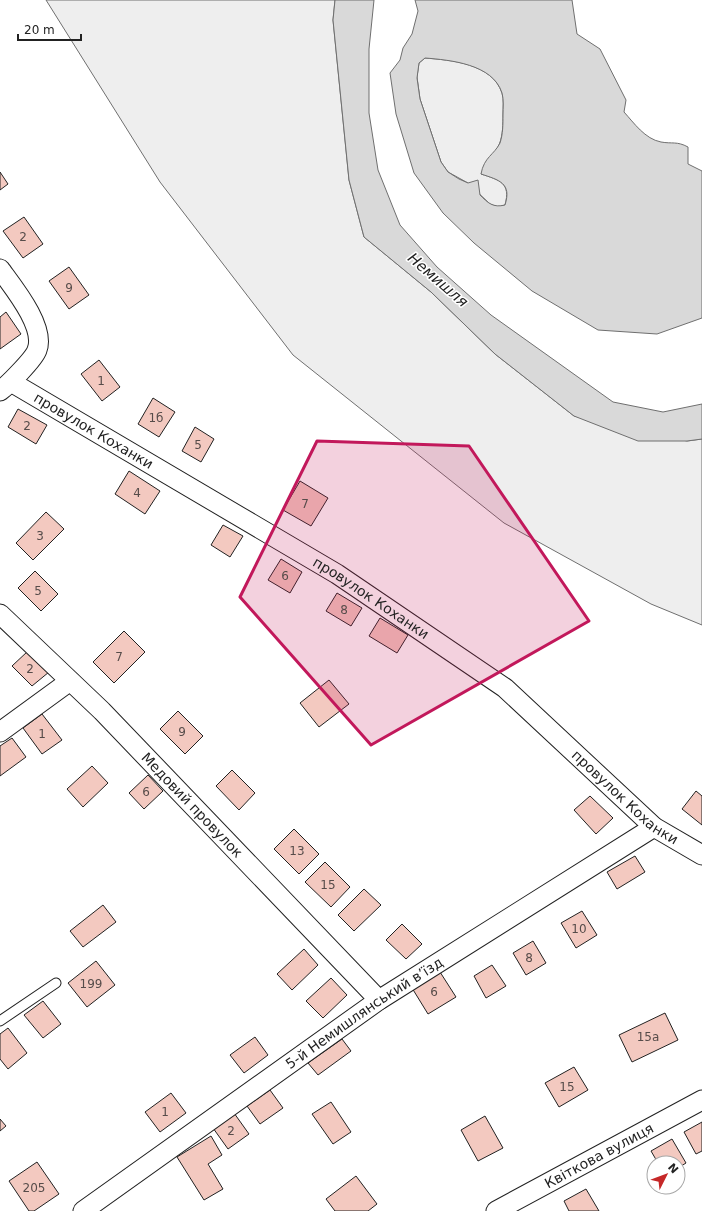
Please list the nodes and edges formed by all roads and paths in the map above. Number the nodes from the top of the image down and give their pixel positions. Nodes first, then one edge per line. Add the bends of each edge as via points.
1 (0, 269) edge
2 (5, 387) edge
3 (0, 614) edge
4 (70, 681) junction
5 (0, 732) edge
6 (654, 827) junction
7 (702, 855) edge
8 (56, 983) dead end
9 (379, 1000) junction
10 (0, 1021) edge
11 (702, 1100) edge
12 (83, 1211) edge
13 (496, 1211) edge

1 - 2 street via 31,314 37,335 37,350
2 - 6 street, провулок Коханки via 337,574 505,688
3 - 4 street, Медовий провулок
4 - 5 street
4 - 9 street, Медовий провулок
6 - 7 street, провулок Коханки
6 - 9 street, 5-й Немишлянський в’їзд
8 - 10 lane
9 - 12 street, 5-й Немишлянський в’їзд
11 - 13 street, Квіткова вулиця

